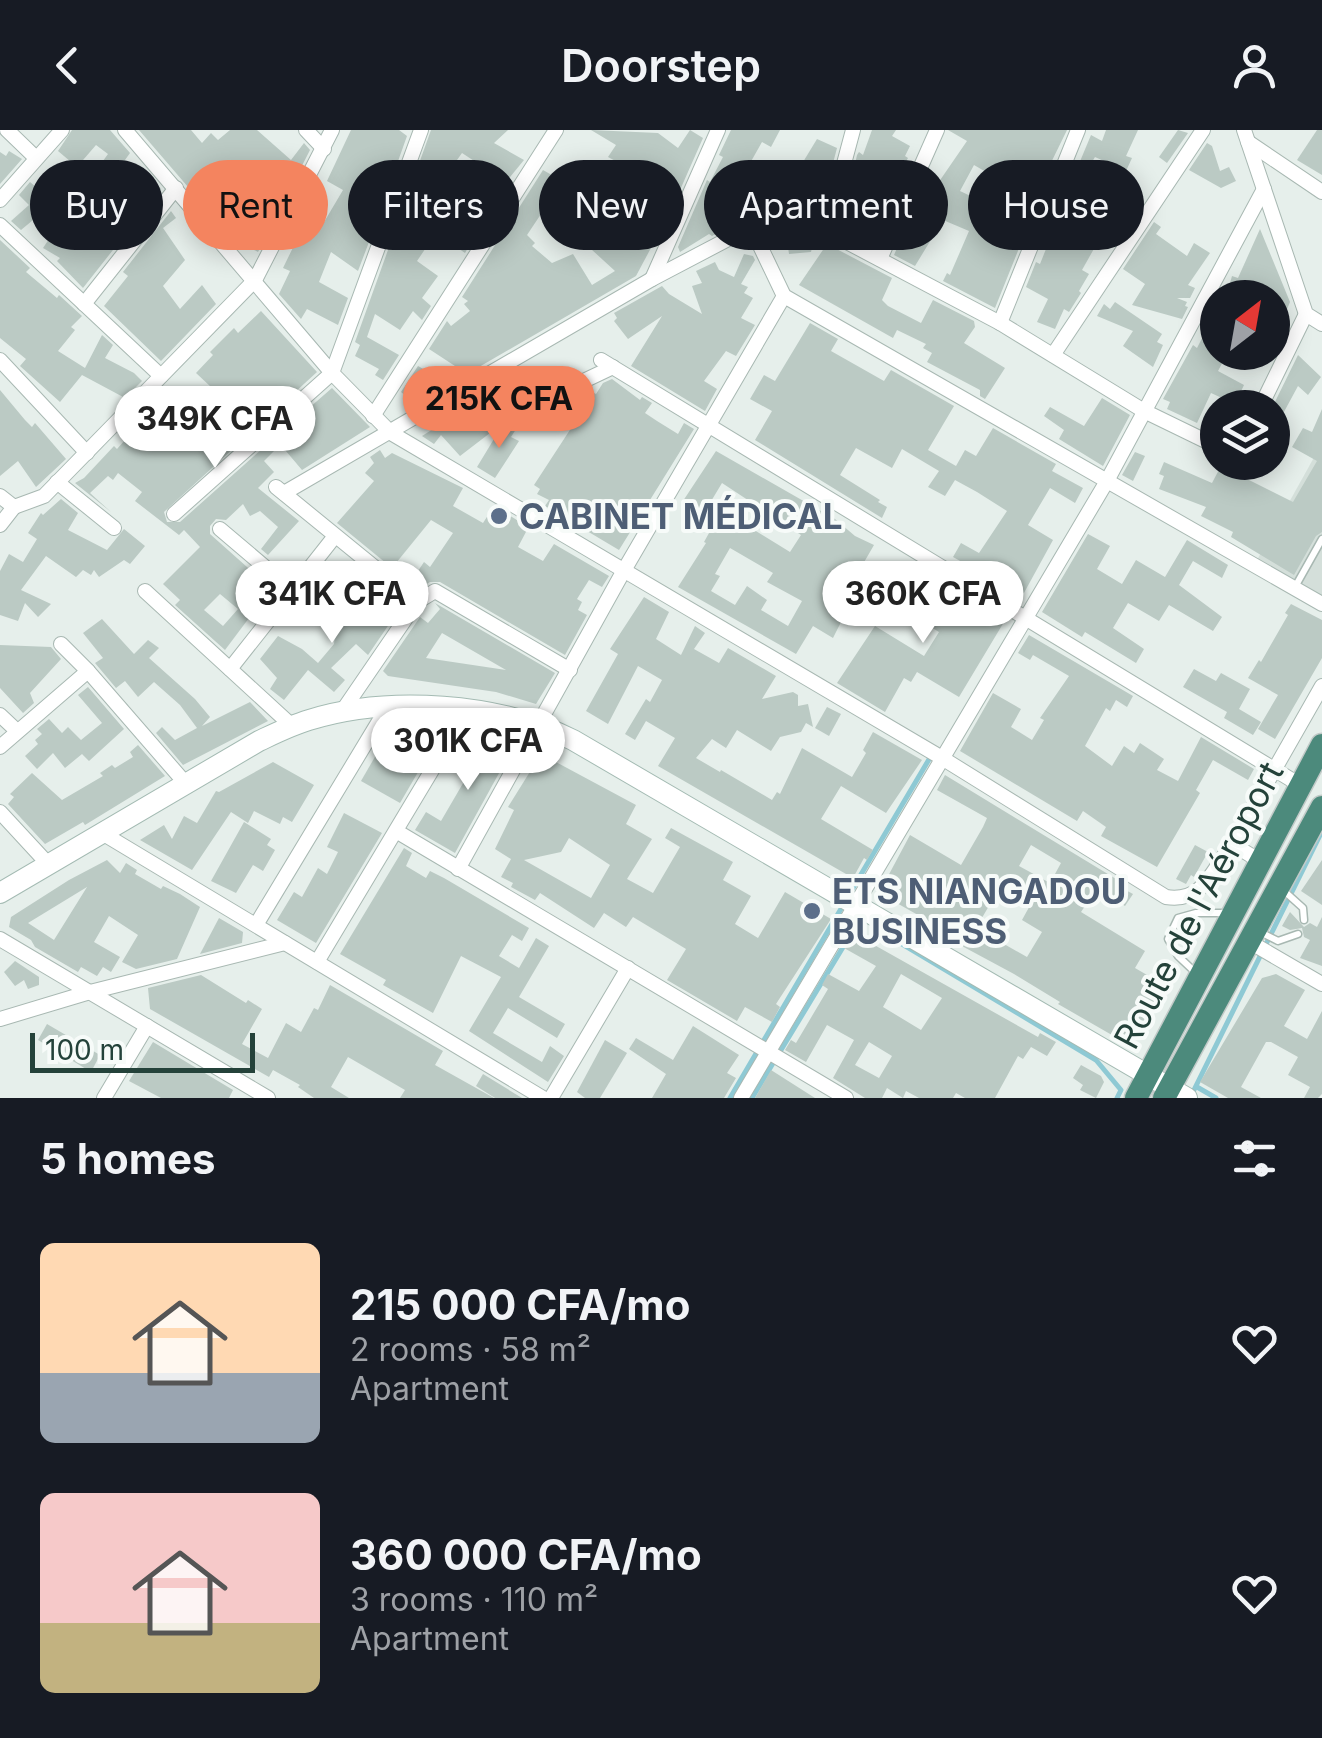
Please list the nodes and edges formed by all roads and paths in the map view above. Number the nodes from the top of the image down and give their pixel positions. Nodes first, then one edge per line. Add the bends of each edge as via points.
1 (7, 130) edge
2 (62, 130) edge
3 (124, 130) edge
4 (306, 130) edge
5 (332, 130) edge
6 (420, 130) edge
7 (556, 130) edge
8 (718, 130) edge
9 (852, 130) edge
10 (937, 130) edge
11 (1078, 130) edge
12 (1203, 130) edge
13 (1246, 136) edge
14 (324, 148) junction
15 (36, 158) junction
16 (844, 160) edge
17 (176, 188) junction
18 (1264, 189) junction
19 (1322, 192) edge
20 (0, 200) edge
21 (0, 225) edge
22 (707, 250) edge
23 (762, 250) edge
24 (863, 250) edge
25 (880, 259) junction
26 (652, 279) junction
27 (255, 280) junction
28 (784, 296) junction
29 (84, 304) junction
30 (1306, 314) junction
31 (1000, 323) junction
32 (1322, 324) edge
33 (1053, 354) junction
34 (0, 360) edge
35 (332, 373) junction
36 (161, 376) junction
37 (1269, 390) edge
38 (1144, 411) junction
39 (372, 416) junction
40 (508, 417) dead end
41 (709, 425) junction
42 (390, 433) junction
43 (1200, 438) edge
44 (87, 452) junction
45 (1107, 480) junction
46 (57, 482) junction
47 (0, 496) edge
48 (14, 506) junction
49 (174, 514) dead end
50 (0, 525) edge
51 (114, 528) dead end
52 (220, 529) dead end
53 (335, 536) junction
54 (1322, 539) edge
55 (623, 572) junction
56 (1295, 588) junction
57 (292, 590) junction
58 (146, 592) dead end
59 (417, 602) junction
60 (1322, 604) edge
61 (1025, 618) junction
62 (61, 644) dead end
63 (230, 669) junction
64 (570, 670) junction
65 (88, 671) junction
66 (1322, 686) edge
67 (386, 708) junction
68 (468, 710) junction
69 (341, 713) junction
70 (0, 715) edge
71 (541, 724) junction
72 (292, 726) junction
73 (17, 731) junction
74 (1322, 745) edge
75 (0, 747) edge
76 (942, 758) junction
77 (1276, 771) junction
78 (187, 785) junction
79 (1300, 785) junction
80 (1322, 807) edge
81 (0, 812) edge
82 (396, 830) junction
83 (102, 833) junction
84 (1232, 844) junction
85 (1260, 861) junction
86 (49, 865) junction
87 (458, 869) junction
88 (1278, 886) junction
89 (0, 893) edge
90 (856, 904) junction
91 (1233, 913) junction
92 (1304, 920) dead end
93 (256, 926) junction
94 (1298, 934) dead end
95 (1251, 935) junction
96 (0, 939) edge
97 (284, 943) junction
98 (318, 962) junction
99 (628, 968) junction
100 (1200, 976) junction
101 (1322, 984) edge
102 (90, 992) junction
103 (0, 1019) edge
104 (147, 1026) junction
105 (768, 1052) junction
106 (1148, 1075) junction
107 (1173, 1095) edge
108 (104, 1098) edge
109 (268, 1098) edge
110 (543, 1098) edge
111 (551, 1098) edge
112 (741, 1098) edge
113 (846, 1098) edge
114 (1136, 1098) edge

1 - 15 street
2 - 15 street
3 - 17 street
4 - 14 street
5 - 14 street
6 - 35 street
7 - 39 street
8 - 26 street
9 - 16 street
10 - 25 street
11 - 31 street
12 - 33 street
13 - 18 street
13 - 19 street
14 - 27 street
15 - 20 street
17 - 27 street
17 - 29 street
18 - 30 street
18 - 38 street
21 - 29 street
22 - 26 street
23 - 28 street
24 - 25 street
25 - 31 street
26 - 42 street
27 - 35 street
27 - 36 street
28 - 41 street
28 - 45 street
29 - 36 street
30 - 32 street
30 - 37 street
31 - 33 street
33 - 38 street
34 - 44 street
35 - 39 street
35 - 49 street
36 - 44 street
38 - 43 street
38 - 45 street
39 - 42 street
40 - 41 street via 607,363
41 - 55 street
41 - 61 street
42 - 53 street via 280,490
42 - 55 street
44 - 46 street
45 - 56 street
45 - 61 street
46 - 48 street via 44,496
46 - 51 street
47 - 48 street
48 - 50 street
52 - 57 street
53 - 57 street
53 - 59 street
54 - 56 lane
55 - 64 street
55 - 76 street
56 - 60 street
57 - 63 street
58 - 63 street
59 - 64 street via 435,591
59 - 69 street
61 - 76 street
61 - 77 street
62 - 65 street
63 - 72 street
64 - 71 street
65 - 73 street
65 - 78 street
66 - 77 street
67 - 68 main road
67 - 69 main road
67 - 93 street
68 - 71 main road
68 - 82 street
69 - 72 main road
70 - 73 street
71 - 87 street
71 - 90 main road
72 - 78 main road
73 - 75 street
74 - 79 highway, Route de l'Aéroport
76 - 84 street via 1166,897 1196,894
76 - 90 street
77 - 79 street
77 - 84 street
78 - 83 main road
79 - 85 highway, Route de l'Aéroport
80 - 88 highway, Route de l'Aéroport
81 - 86 street
82 - 87 street
82 - 98 street
83 - 86 main road
83 - 93 street
84 - 85 street
85 - 91 highway, Route de l'Aéroport
86 - 89 main road
87 - 99 street
88 - 92 lane via 1303,908
88 - 95 highway, Route de l'Aéroport
90 - 105 street
90 - 106 main road
91 - 100 highway, Route de l'Aéroport
91 - 100 lane via 1196,912 1171,928 1172,948
93 - 97 street
94 - 95 lane via 1278,941
95 - 101 street
95 - 107 highway, Route de l'Aéroport
96 - 102 street
97 - 98 street
97 - 102 street
98 - 110 street
99 - 105 street
99 - 111 street
100 - 106 highway, Route de l'Aéroport
102 - 103 street
102 - 104 street
104 - 108 street
104 - 109 street
105 - 112 street
105 - 113 street
106 - 107 main road
106 - 114 highway, Route de l'Aéroport

